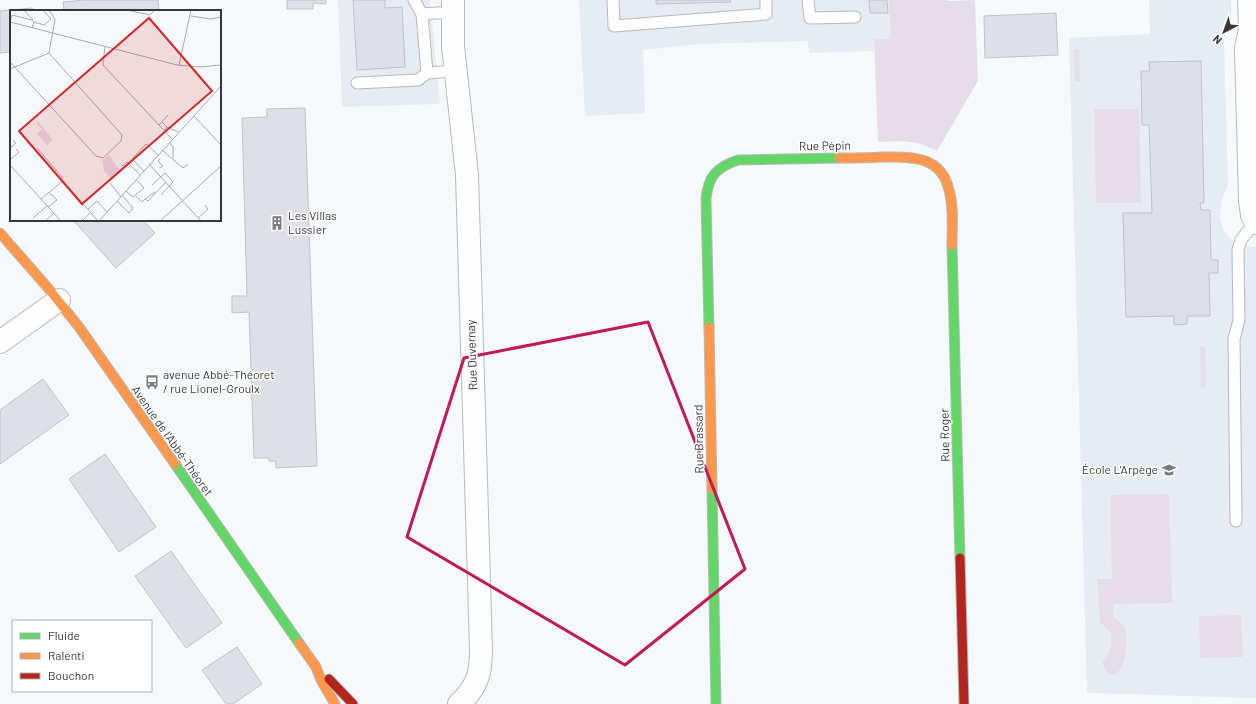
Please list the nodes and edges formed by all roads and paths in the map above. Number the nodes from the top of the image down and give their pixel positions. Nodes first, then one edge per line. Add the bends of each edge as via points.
1 (414, 0) edge
2 (613, 0) edge
3 (766, 0) edge
4 (808, 0) edge
5 (1249, 0) edge
6 (453, 6) edge
7 (422, 14) junction
8 (855, 17) dead end
9 (455, 70) junction
10 (427, 73) junction
11 (357, 83) dead end
12 (939, 168) joint
13 (713, 175) joint
14 (1256, 222) edge
15 (0, 234) edge
16 (59, 300) junction
17 (0, 342) edge
18 (1236, 521) dead end
19 (316, 668) junction
20 (335, 704) edge
21 (354, 704) edge
22 (459, 704) edge
23 (716, 704) edge
24 (964, 704) edge

1 - 7 lane
2 - 3 lane via 614,26 766,14
4 - 8 lane via 810,18
5 - 14 street via 1250,28 1246,49 1249,178 1251,211
6 - 7 lane
6 - 9 street, Rue Duvernay
7 - 10 lane
9 - 10 lane
9 - 22 street, Rue Duvernay via 467,175 481,650 480,674 469,694
10 - 11 lane via 418,80
12 - 13 street, Rue Pépin via 921,158 910,156 745,160 728,163
12 - 24 street, Rue Roger via 946,178 951,199
13 - 23 street, Rue Brassard via 709,181 706,199
14 - 18 lane via 1241,240 1238,250 1239,320 1234,339
15 - 16 street, Avenue de l'Abbé-Théoret
16 - 17 street
16 - 19 street, Avenue de l'Abbé-Théoret
19 - 20 street, Avenue de l'Abbé-Théoret
19 - 21 street, Avenue de l'Abbé-Théoret

